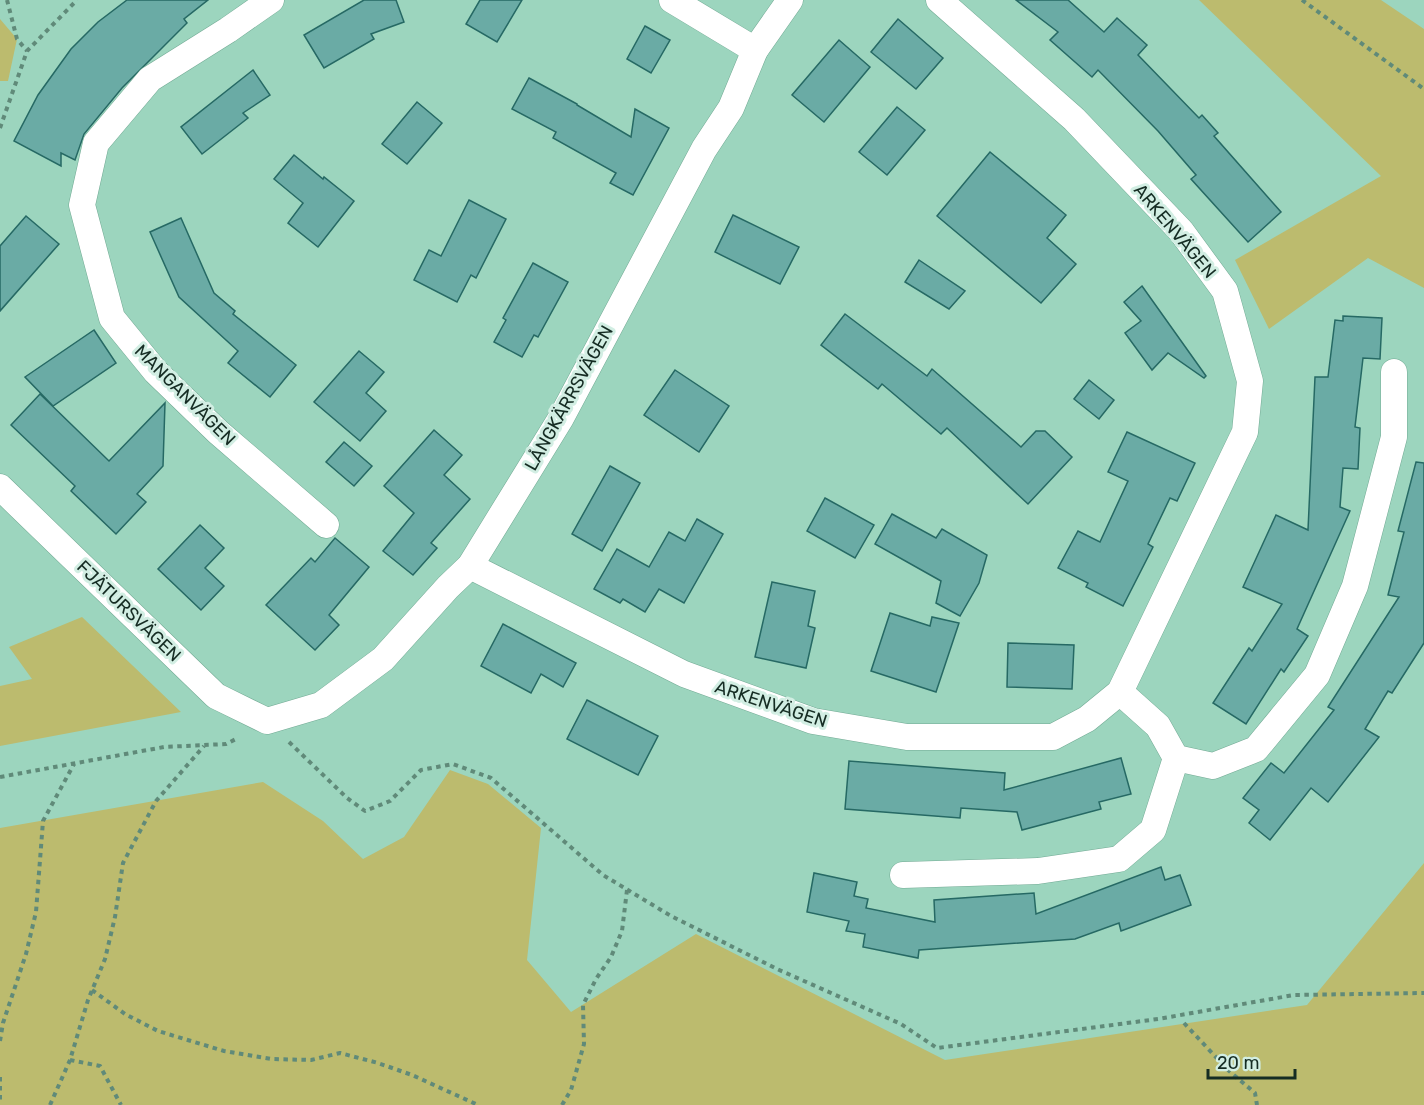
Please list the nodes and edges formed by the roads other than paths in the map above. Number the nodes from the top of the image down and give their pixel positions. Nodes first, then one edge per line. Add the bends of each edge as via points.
1 (271, 0) edge
2 (672, 0) edge
3 (790, 0) edge
4 (939, 0) edge
5 (754, 50) junction
6 (1394, 372) dead end
7 (0, 487) edge
8 (326, 525) dead end
9 (470, 566) junction
10 (1120, 692) junction
11 (267, 721) joint
12 (1176, 758) junction
13 (903, 875) dead end

1 - 8 street, MANGANVÄGEN via 150,80 96,143 81,205 112,318 156,372 218,432
2 - 5 street
3 - 5 street, LÅNGKÄRRSVÄGEN
4 - 10 street, ARKENVÄGEN via 1074,119 1181,231 1225,291 1250,381 1245,432
5 - 9 street, LÅNGKÄRRSVÄGEN via 731,108 704,149 561,418
6 - 12 street via 1394,437 1355,586 1317,675 1256,749 1213,766
7 - 11 street, FJÄTURSVÄGEN via 216,696
9 - 10 street, ARKENVÄGEN via 684,674 813,721 907,736 1053,737 1087,719
9 - 11 street, LÅNGKÄRRSVÄGEN via 383,659 321,705
10 - 12 street via 1158,726
12 - 13 street via 1154,830 1119,859 1038,871

